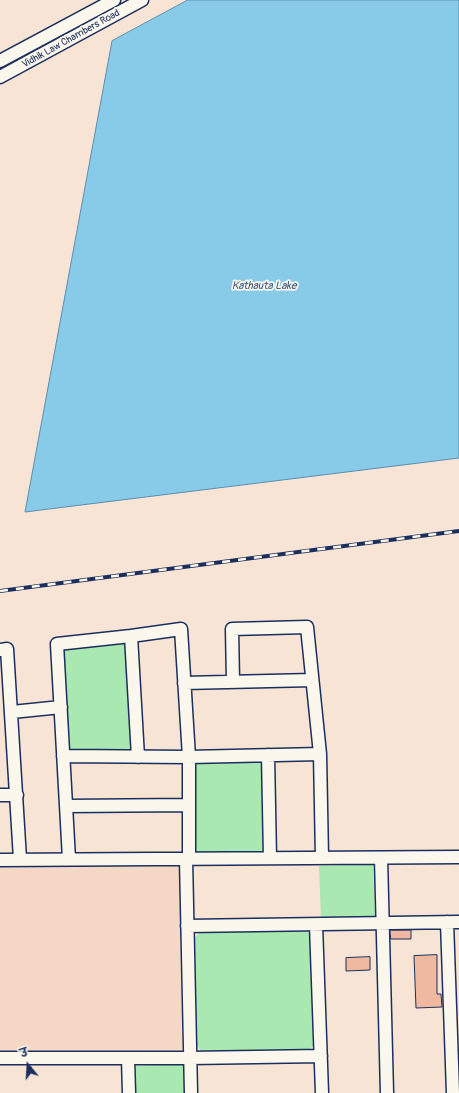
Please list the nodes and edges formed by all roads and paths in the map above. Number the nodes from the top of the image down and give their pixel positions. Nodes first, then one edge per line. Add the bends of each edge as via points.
1 (114, 0) edge
2 (142, 0) edge
3 (0, 61) edge
4 (0, 77) edge
5 (131, 636) junction
6 (0, 650) edge
7 (312, 680) junction
8 (233, 682) junction
9 (184, 683) junction
10 (61, 706) junction
11 (12, 712) junction
12 (320, 754) junction
13 (268, 755) junction
14 (63, 756) junction
15 (138, 757) junction
16 (189, 757) junction
17 (0, 795) edge
18 (16, 795) junction
19 (189, 805) junction
20 (66, 806) junction
21 (459, 857) edge
22 (270, 858) junction
23 (322, 858) junction
24 (381, 858) junction
25 (20, 859) junction
26 (69, 859) junction
27 (188, 859) junction
28 (0, 860) edge
29 (453, 922) edge
30 (383, 923) junction
31 (316, 925) junction
32 (187, 926) junction
33 (321, 1056) junction
34 (0, 1058) edge
35 (128, 1058) junction
36 (190, 1058) junction
37 (129, 1093) edge
38 (191, 1093) edge
39 (322, 1093) edge
40 (387, 1093) edge
41 (453, 1093) edge

1 - 3 street, Vidhik Law Chambers Road
2 - 4 street, Vidhik Law Chambers Road
5 - 9 street via 181,629
5 - 10 street via 57,644
5 - 15 street
6 - 11 street via 7,649
7 - 8 street
7 - 8 street via 307,626 232,629
7 - 12 street
8 - 9 street
9 - 16 street
10 - 11 street
10 - 14 street
11 - 18 street
12 - 13 street
12 - 23 street
13 - 16 street
13 - 22 street
14 - 15 street
14 - 20 street
15 - 16 street
16 - 19 street
17 - 18 street
18 - 25 street
19 - 20 street
19 - 27 street
20 - 26 street
21 - 24 street
22 - 23 street
22 - 27 street
23 - 24 street
24 - 30 street
25 - 26 street
25 - 28 street
26 - 27 street
27 - 32 street
29 - 30 street
29 - 41 street
30 - 31 street
30 - 40 street
31 - 32 street
31 - 33 street
32 - 36 street
33 - 36 street
33 - 39 street
34 - 35 street
35 - 36 street
35 - 37 street
36 - 38 street

